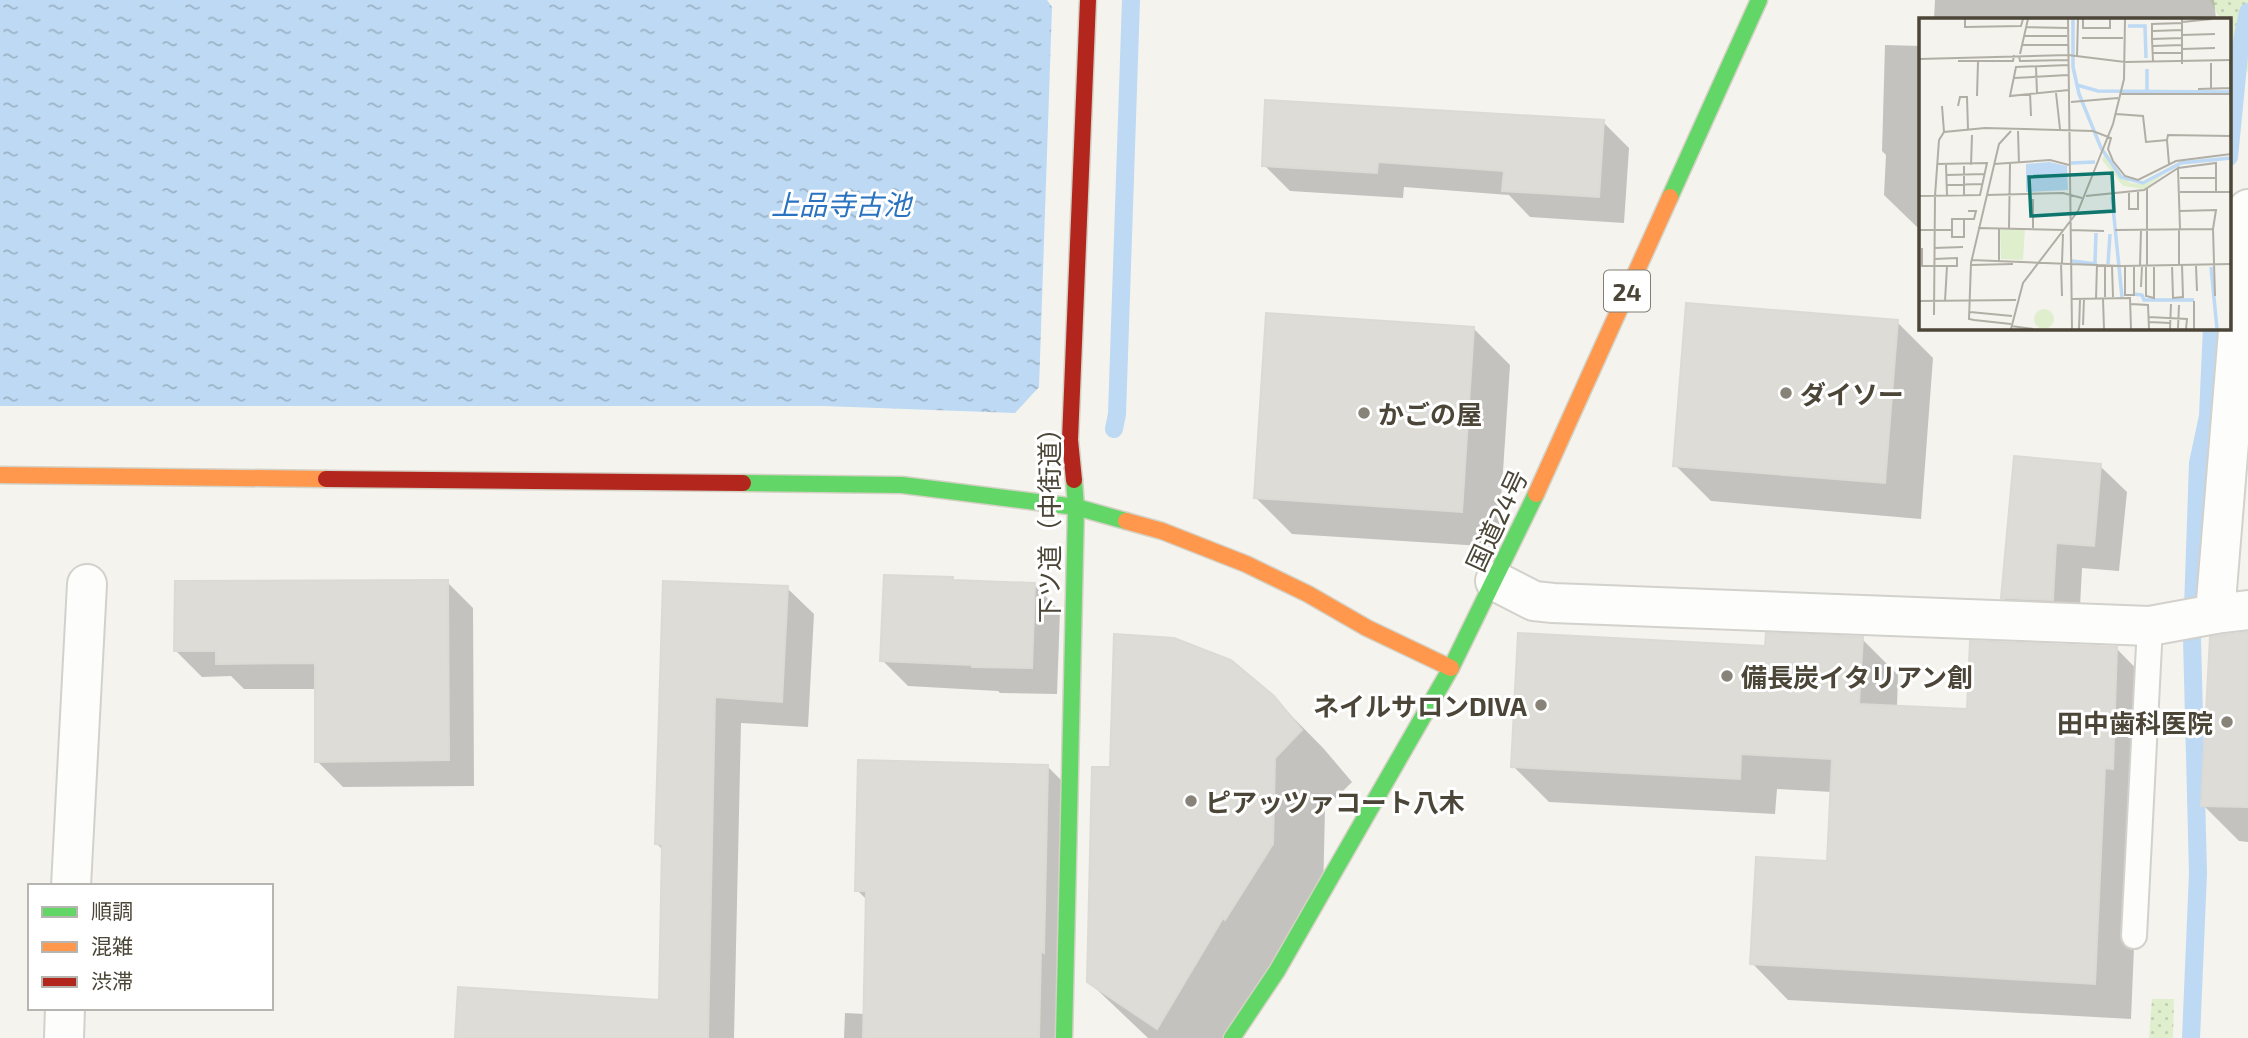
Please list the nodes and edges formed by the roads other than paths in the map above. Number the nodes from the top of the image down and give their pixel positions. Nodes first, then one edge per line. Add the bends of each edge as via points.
1 (1088, 0) edge
2 (1759, 0) edge
3 (2248, 209) edge
4 (0, 475) edge
5 (1076, 508) junction
6 (1495, 581) junction
7 (87, 584) dead end
8 (2232, 612) edge
9 (2150, 626) junction
10 (1451, 668) junction
11 (71, 884) edge
12 (2134, 936) dead end
13 (65, 1010) edge
14 (64, 1038) edge
15 (1064, 1038) edge
16 (1232, 1038) edge

1 - 5 main road, 下ツ道（中街道） via 1070,440
2 - 6 main road, 国道24号 / 24
3 - 8 street
4 - 5 main road via 902,485
5 - 10 main road via 1162,531 1246,564
5 - 15 main road, 下ツ道（中街道）
6 - 9 street via 1534,601 1553,603
6 - 10 main road, 国道24号 / 24
7 - 11 street
8 - 9 street
9 - 12 lane
10 - 16 main road, 国道24号 / 24 via 1277,971
13 - 14 street

